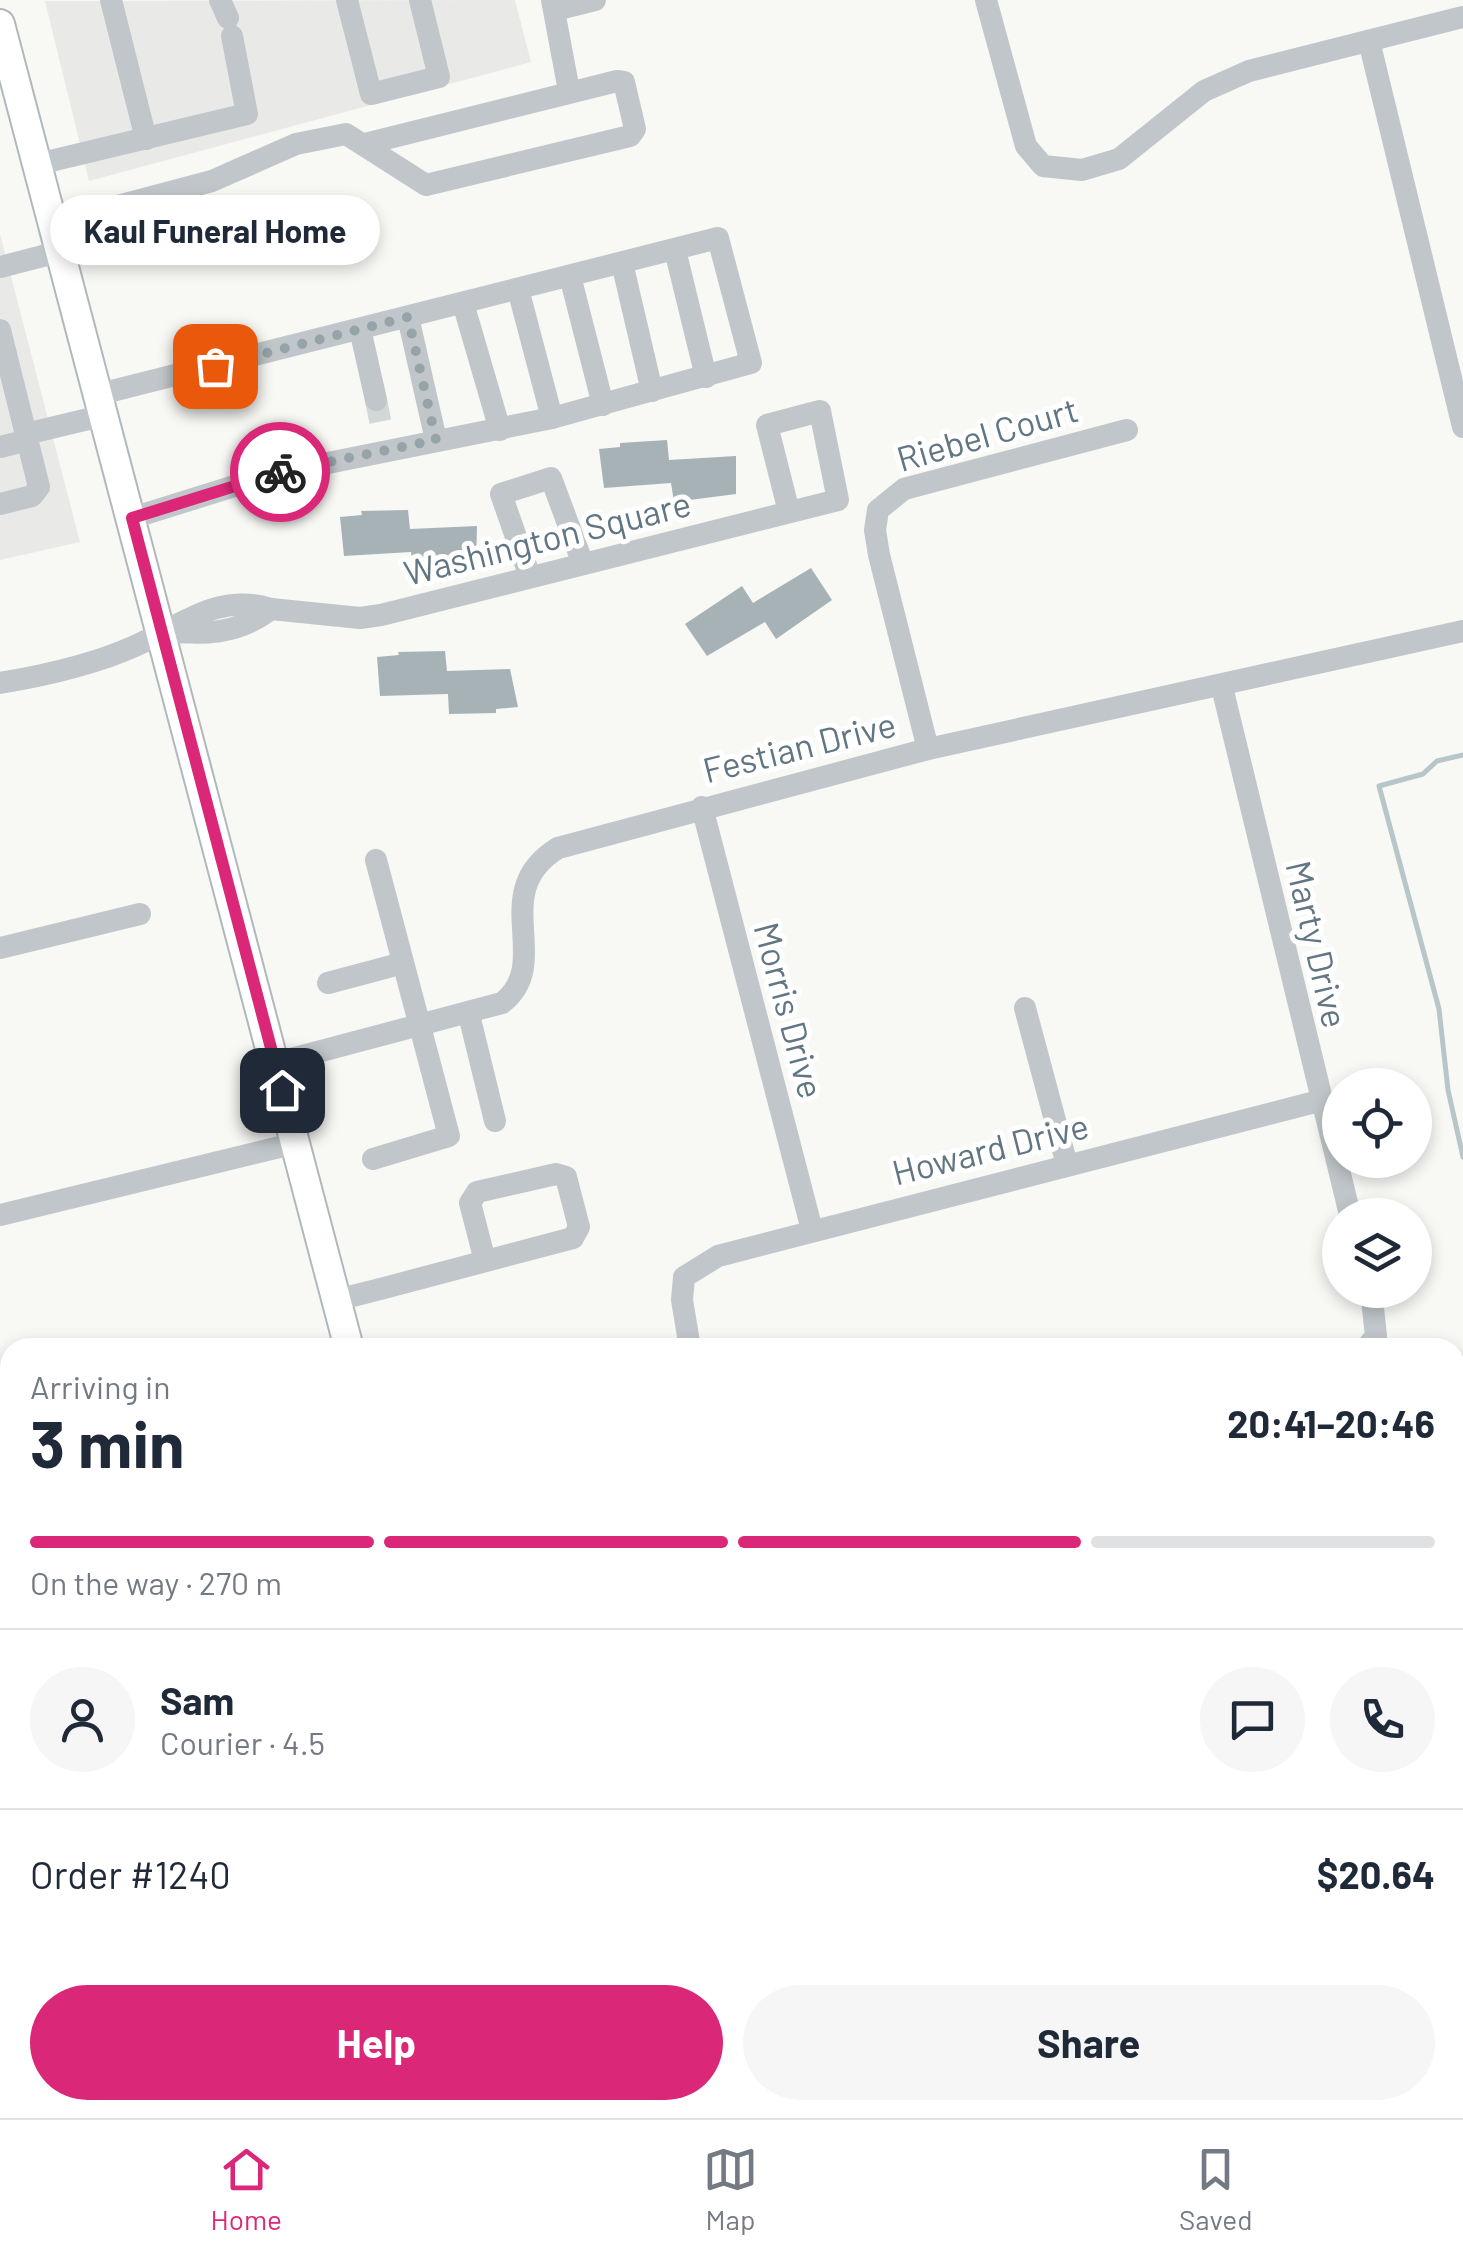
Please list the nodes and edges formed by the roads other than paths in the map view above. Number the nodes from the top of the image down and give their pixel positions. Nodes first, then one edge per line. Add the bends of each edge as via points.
1 (110, 0) edge
2 (347, 0) edge
3 (420, 0) edge
4 (595, 0) edge
5 (986, 0) edge
6 (554, 5) edge
7 (1463, 17) edge
8 (227, 18) edge
9 (0, 24) edge
10 (1369, 40) junction
11 (569, 91) junction
12 (146, 140) junction
13 (365, 144) junction
14 (38, 164) junction
15 (54, 223) junction
16 (674, 250) junction
17 (62, 251) junction
18 (622, 262) junction
19 (0, 267) edge
20 (570, 276) junction
21 (518, 289) junction
22 (463, 303) junction
23 (408, 317) junction
24 (360, 329) junction
25 (0, 330) edge
26 (706, 377) junction
27 (652, 391) junction
28 (376, 400) tunnel mouth
29 (102, 405) junction
30 (603, 405) junction
31 (552, 418) junction
32 (1463, 426) edge
33 (500, 430) junction
34 (1126, 430) dead end
35 (27, 437) junction
36 (436, 440) junction
37 (0, 447) edge
38 (0, 504) edge
39 (789, 512) junction
40 (132, 518) junction
41 (583, 564) junction
42 (530, 577) junction
43 (162, 631) junction
44 (1463, 631) edge
45 (0, 683) edge
46 (1222, 688) junction
47 (928, 749) junction
48 (702, 807) junction
49 (376, 860) dead end
50 (140, 914) dead end
51 (0, 948) edge
52 (403, 963) junction
53 (328, 983) dead end
54 (1025, 1008) dead end
55 (469, 1015) junction
56 (420, 1027) junction
57 (276, 1063) junction
58 (1319, 1101) junction
59 (495, 1121) dead end
60 (296, 1143) junction
61 (373, 1159) dead end
62 (1067, 1164) junction
63 (1345, 1198) edge
64 (0, 1216) edge
65 (812, 1230) junction
66 (486, 1261) junction
67 (336, 1300) junction
68 (1371, 1308) edge
69 (346, 1338) edge
70 (688, 1338) edge
71 (1371, 1338) edge

1 - 12 street
2 - 3 street via 371,94 439,77
4 - 6 street
5 - 10 street via 1026,146 1043,166 1102,165 1222,80
6 - 11 street
7 - 10 street
8 - 12 street via 248,114
9 - 14 main road
10 - 32 street
11 - 13 street
11 - 13 street via 624,82 635,128 630,136 426,185
12 - 14 street
13 - 15 street via 346,134 296,144 212,182
14 - 15 main road
15 - 17 main road
16 - 18 street
16 - 26 street
16 - 26 street via 718,238 751,364
17 - 19 street
17 - 29 main road
18 - 20 street
18 - 27 street
20 - 21 street
20 - 30 street
21 - 22 street
21 - 31 street
22 - 23 street
22 - 33 street
23 - 24 street
23 - 36 street
24 - 28 street
24 - 29 street
25 - 35 street
26 - 27 street
27 - 30 street
29 - 35 street
29 - 40 main road
30 - 31 street
31 - 33 street
33 - 36 street
34 - 47 street, Riebel Court via 904,489 878,510 879,555
35 - 37 street
35 - 38 street via 38,491
36 - 40 street via 384,439
39 - 39 street, Washington Square via 838,500 820,411 767,425
39 - 41 street, Washington Square
40 - 43 main road
41 - 42 street, Washington Square
41 - 42 street via 551,478 501,494
42 - 43 street, Washington Square via 360,618 270,609 248,627 209,635
43 - 45 street via 133,647
43 - 57 main road
44 - 46 street, Festian Drive
46 - 47 street, Festian Drive
46 - 58 street, Marty Drive
47 - 48 street, Festian Drive
48 - 55 street, Festian Drive via 542,858 520,904 520,986 502,1003
48 - 65 street, Morris Drive
49 - 52 street
50 - 51 street
52 - 53 street
52 - 56 street
54 - 62 street
55 - 56 street, Festian Drive
55 - 59 street
56 - 57 street, Festian Drive
56 - 61 street via 448,1136
57 - 60 main road
58 - 62 street, Howard Drive
58 - 63 street, Marty Drive
60 - 64 street
60 - 67 main road
62 - 65 street, Howard Drive
65 - 70 street, Howard Drive via 718,1256 684,1277
66 - 66 street via 470,1203 476,1192 566,1177 578,1228 574,1238
66 - 67 street
67 - 69 main road
68 - 71 street

